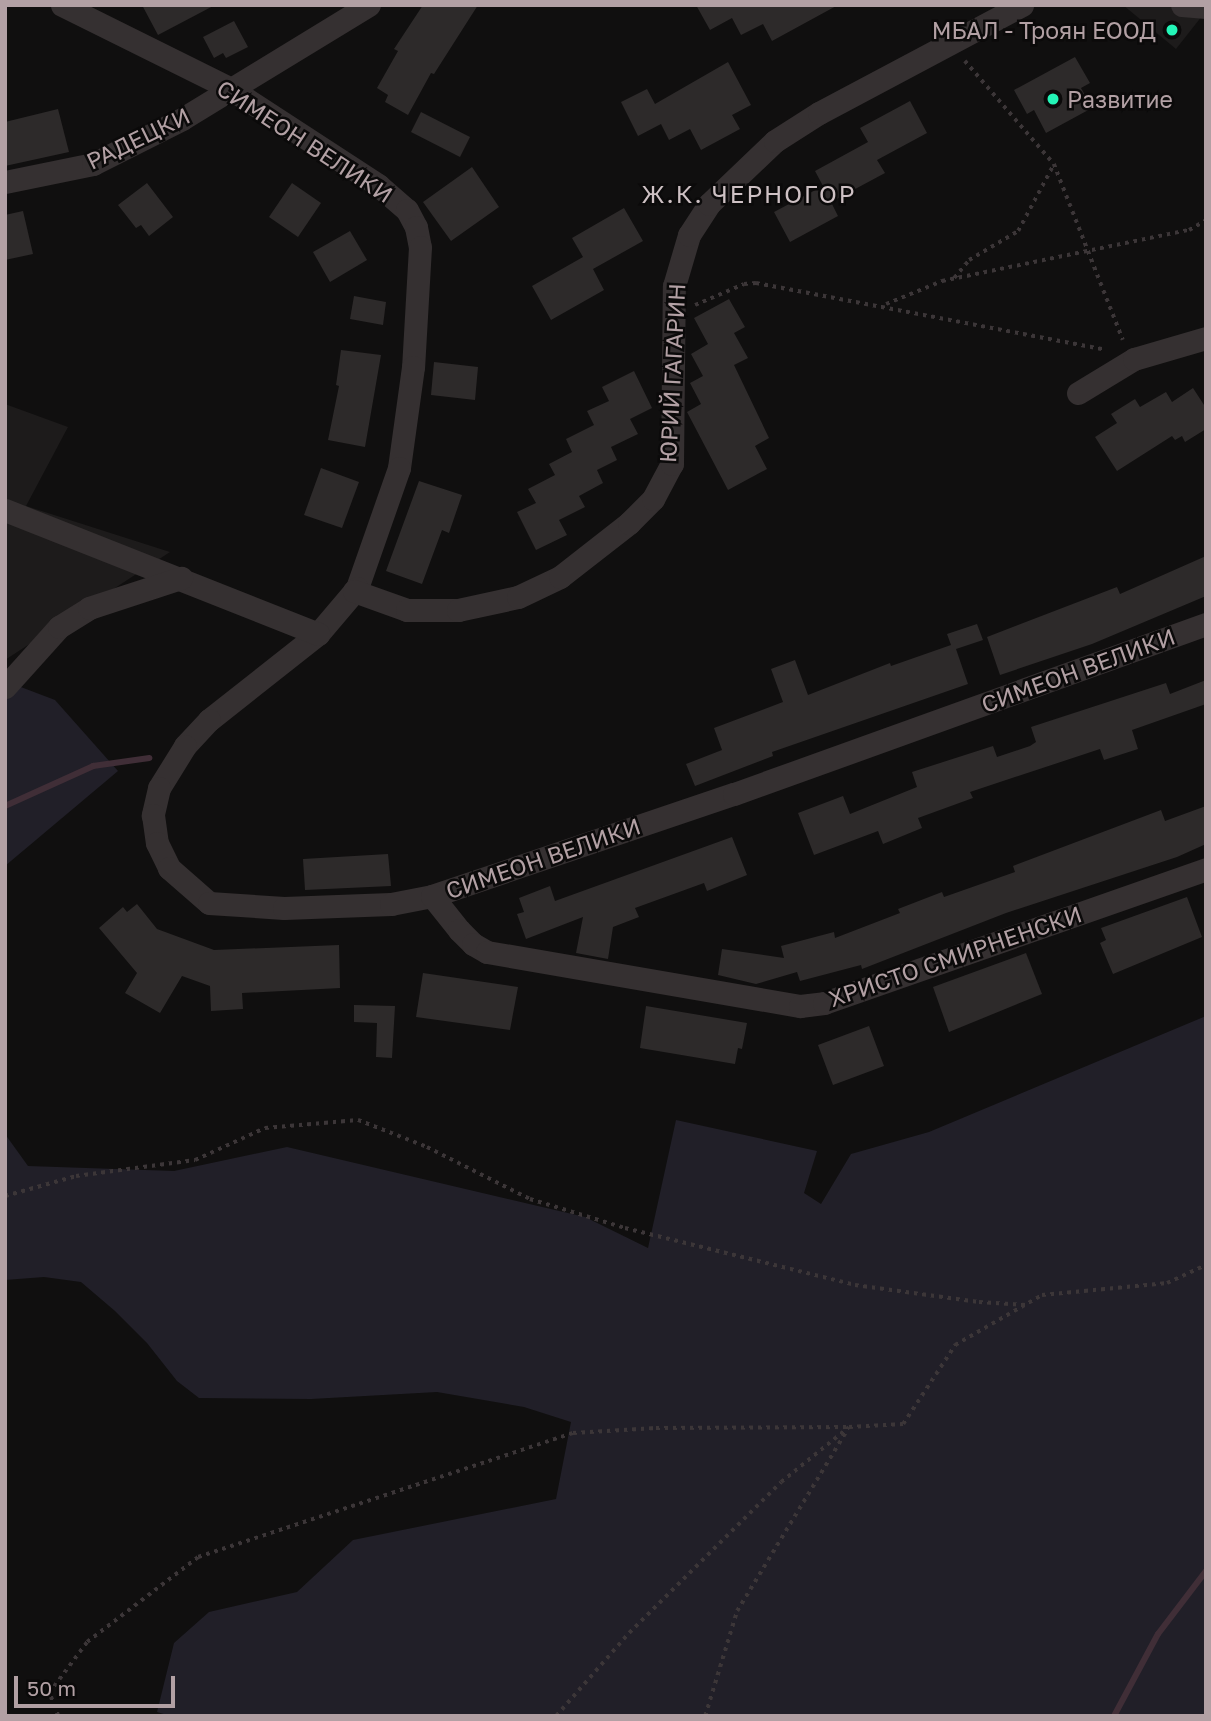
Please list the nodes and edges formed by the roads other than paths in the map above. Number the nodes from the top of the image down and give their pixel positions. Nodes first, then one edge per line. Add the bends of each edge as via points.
1 (62, 5) edge
2 (369, 5) edge
3 (1022, 5) edge
4 (1182, 5) edge
5 (1206, 7) edge
6 (230, 89) junction
7 (5, 182) edge
8 (1206, 338) edge
9 (1078, 393) dead end
10 (5, 510) edge
11 (181, 578) junction
12 (354, 591) junction
13 (1206, 624) edge
14 (318, 634) junction
15 (5, 687) edge
16 (1204, 875) edge
17 (432, 896) junction

1 - 6 street, СИМЕОН ВЕЛИКИ
2 - 6 street, РАДЕЦКИ
3 - 12 street, ЮРИЙ ГАГАРИН via 819,113 775,141 709,204 689,236 674,286 672,464 653,499 629,523 560,577 518,597 458,610 407,610
4 - 5 street
6 - 7 street, РАДЕЦКИ via 93,164
6 - 12 street, СИМЕОН ВЕЛИКИ via 395,197 416,227 421,264 399,468
8 - 9 street via 1131,357
10 - 11 street
11 - 14 street
11 - 15 street via 89,608 59,627
12 - 14 street, СИМЕОН ВЕЛИКИ
13 - 17 street, СИМЕОН ВЕЛИКИ via 734,794
14 - 17 street, СИМЕОН ВЕЛИКИ via 225,706 185,746 159,788 153,815 157,844 169,868 209,903 296,908 391,904
16 - 17 street, ХРИСТО СМИРНЕНСКИ via 824,1003 800,1006 487,952 466,937

